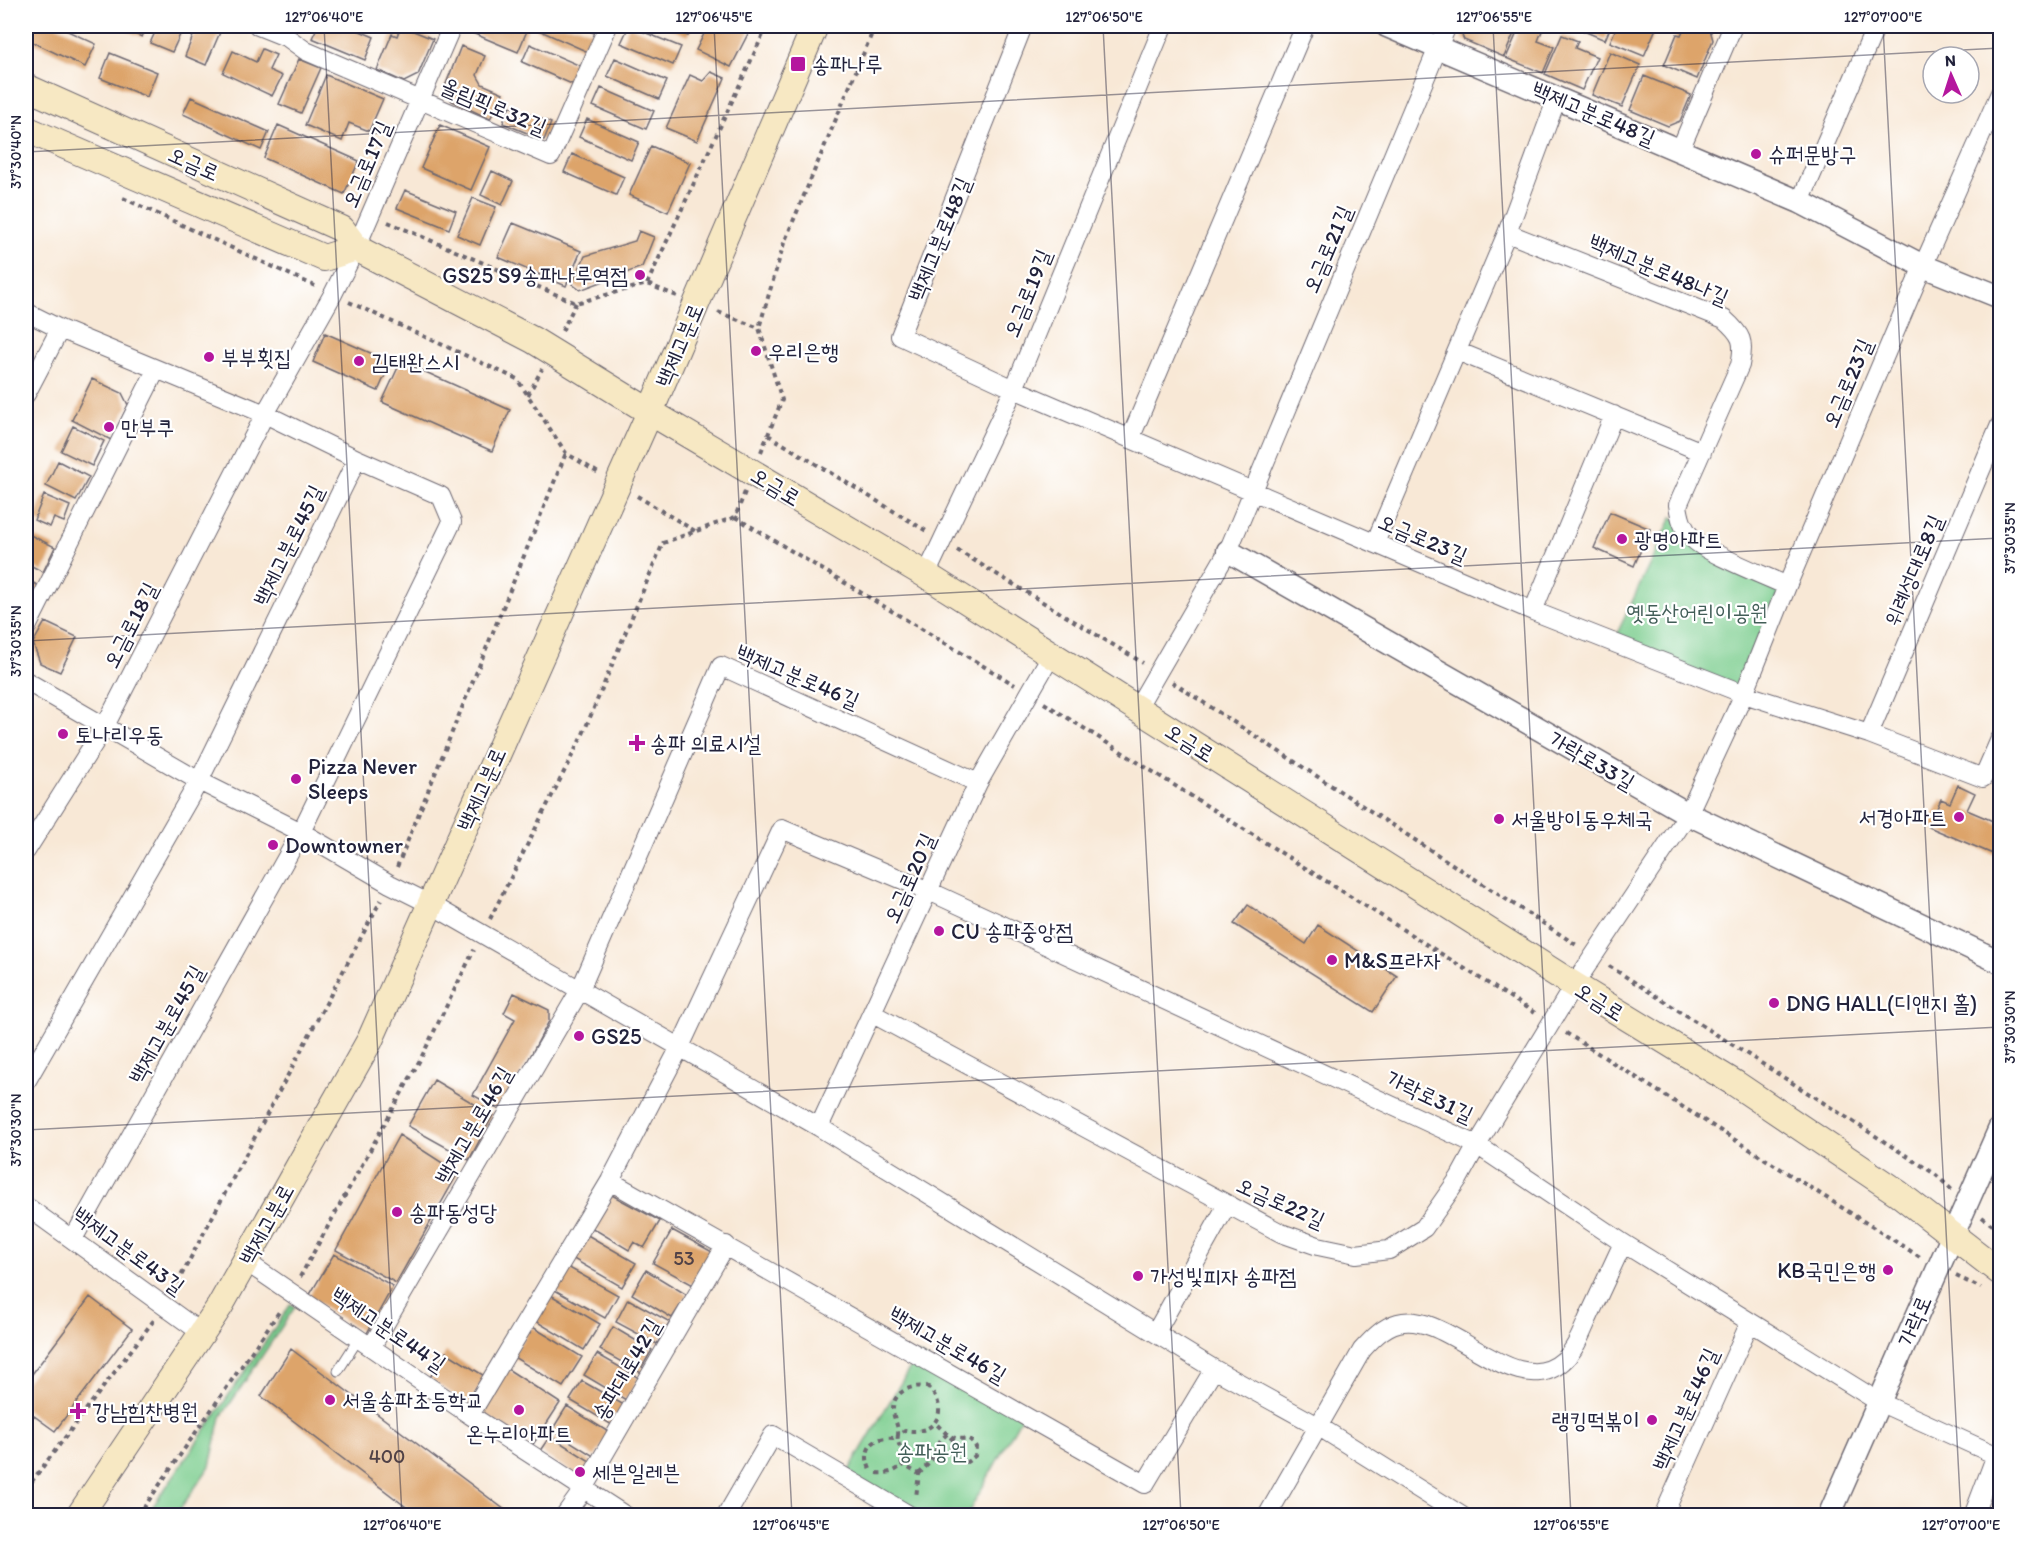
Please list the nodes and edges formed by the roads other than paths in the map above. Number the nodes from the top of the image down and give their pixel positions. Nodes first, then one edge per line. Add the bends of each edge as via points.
1 (258, 26) edge
2 (452, 26) edge
3 (608, 26) edge
4 (815, 26) edge
5 (1023, 26) edge
6 (1163, 26) edge
7 (1305, 26) edge
8 (1387, 26) edge
9 (1447, 26) edge
10 (1733, 26) edge
11 (1876, 26) edge
12 (291, 32) edge
13 (1438, 48) junction
14 (26, 87) edge
15 (2001, 93) edge
16 (1557, 98) junction
17 (420, 100) junction
18 (26, 129) edge
19 (1680, 150) junction
20 (1800, 202) junction
21 (1507, 233) junction
22 (356, 248) junction
23 (1923, 266) junction
24 (2001, 297) edge
25 (26, 312) edge
26 (60, 329) junction
27 (1457, 351) junction
28 (156, 369) junction
29 (1014, 389) junction
30 (26, 394) edge
31 (650, 412) junction
32 (265, 414) junction
33 (1614, 415) junction
34 (2001, 425) edge
35 (1130, 439) junction
36 (1702, 452) junction
37 (357, 459) junction
38 (1252, 491) junction
39 (1375, 543) junction
40 (1228, 552) junction
41 (926, 575) junction
42 (1787, 586) junction
43 (1533, 611) junction
44 (26, 629) edge
45 (1053, 654) junction
46 (26, 681) edge
47 (1744, 694) junction
48 (1137, 708) junction
49 (105, 726) junction
50 (1869, 734) junction
51 (2001, 739) edge
52 (199, 781) junction
53 (978, 783) junction
54 (1688, 814) junction
55 (301, 832) junction
56 (26, 851) edge
57 (929, 891) junction
58 (430, 904) junction
59 (2001, 962) edge
60 (1574, 985) junction
61 (580, 990) junction
62 (873, 1014) junction
63 (679, 1049) junction
64 (26, 1082) edge
65 (819, 1127) junction
66 (2001, 1128) edge
67 (1477, 1145) junction
68 (610, 1181) junction
69 (1227, 1205) junction
70 (26, 1206) edge
71 (1952, 1234) junction
72 (73, 1239) junction
73 (1623, 1243) junction
74 (726, 1245) junction
75 (245, 1261) junction
76 (1995, 1282) edge
77 (1750, 1322) junction
78 (1156, 1332) junction
79 (203, 1334) junction
80 (366, 1342) junction
81 (1214, 1369) junction
82 (338, 1371) dead end
83 (1879, 1402) junction
84 (470, 1414) junction
85 (1318, 1426) junction
86 (1999, 1456) edge
87 (585, 1487) junction
88 (908, 1514) edge
89 (79, 1515) edge
90 (564, 1515) edge
91 (626, 1515) edge
92 (726, 1515) edge
93 (1267, 1515) edge
94 (1462, 1515) edge
95 (1663, 1515) edge
96 (1829, 1515) edge
97 (1972, 1515) edge

1 - 12 street, 오금로17길
2 - 17 street, 오금로17길
3 - 17 street, 올림픽로32길 via 551,156
4 - 31 main road, 백제고분로
5 - 29 street, 백제고분로48길 via 900,336
6 - 29 street, 오금로19길
7 - 35 street
8 - 13 street, 백제고분로48길
9 - 13 street, 오금로21길
10 - 19 street
11 - 20 street
12 - 17 street, 오금로17길 via 306,51
13 - 16 street, 백제고분로48길
13 - 38 street, 오금로21길
14 - 22 main road, 오금로 via 342,229
15 - 23 street, 오금로23길
16 - 19 street, 백제고분로48길
16 - 21 street
17 - 22 street, 오금로17길
18 - 22 main road, 오금로 via 324,258
19 - 20 street, 백제고분로48길
20 - 23 street, 백제고분로48길
21 - 27 street
21 - 36 street, 백제고분로48나길 via 1724,319 1737,331 1744,347 1740,365
22 - 31 main road, 오금로 via 533,340
22 - 32 street, 오금로18길
23 - 24 street, 백제고분로48길
23 - 42 street, 오금로23길
25 - 26 street
26 - 28 street
26 - 30 street
27 - 33 street
27 - 39 street
28 - 32 street
28 - 44 street
29 - 35 street
29 - 41 street, 오금로19길
31 - 41 main road, 오금로
31 - 58 main road, 백제고분로
32 - 37 street
32 - 49 street, 오금로18길
33 - 36 street
33 - 43 street
34 - 50 street, 위례성대로8길
35 - 38 street
36 - 42 street, 백제고분로48나길 via 1678,505 1680,521 1693,540
37 - 52 street, 백제고분로45길
37 - 55 street, 백제고분로45길 via 441,496 452,522
38 - 39 street, 오금로23길
38 - 40 street, 오금로21길
39 - 43 street, 오금로23길
40 - 48 street, 오금로21길
40 - 54 street, 가락로33길
41 - 45 main road, 오금로
42 - 47 street, 오금로23길
43 - 47 street, 오금로23길
45 - 48 main road, 오금로
45 - 53 street, 오금로20길
46 - 49 street
47 - 50 street, 오금로23길
47 - 54 street, 오금로23길
48 - 60 main road, 오금로
49 - 52 street
49 - 56 street, 오금로18길
50 - 51 street, 오금로23길 via 1983,778
52 - 55 street
52 - 64 street, 백제고분로45길
53 - 57 street, 오금로20길
53 - 61 street, 백제고분로46길 via 721,666
54 - 59 street, 가락로33길
54 - 60 street, 오금로23길
55 - 58 street
55 - 72 street, 백제고분로45길
57 - 62 street, 오금로20길
57 - 63 street via 782,829
57 - 67 street, 가락로31길
58 - 61 street
58 - 75 main road, 백제고분로 via 370,1040
60 - 67 street, 오금로22길
60 - 71 main road, 오금로 via 1745,1091 1898,1193
61 - 63 street
61 - 80 street, 백제고분로46길
62 - 65 street, 오금로20길
62 - 69 street, 오금로22길
63 - 65 street
63 - 68 street
65 - 78 street
66 - 71 street, 가락로
67 - 69 street, 오금로22길 via 1424,1228 1389,1250 1356,1254 1318,1246 1281,1233
67 - 73 street, 가락로31길
68 - 74 street, 백제고분로46길
68 - 84 street
69 - 78 street
70 - 72 street, 백제고분로43길
71 - 76 main road, 오금로
71 - 83 street, 가락로
72 - 79 street, 백제고분로43길
73 - 77 street, 가락로31길
73 - 85 street via 1578,1340 1563,1361 1544,1372 1525,1372 1425,1325 1398,1323 1377,1334 1362,1350
74 - 81 street, 백제고분로46길 via 1145,1484
74 - 87 street, 송파대로42길
75 - 79 main road, 백제고분로
75 - 80 street, 백제고분로44길
77 - 83 street, 가락로31길
77 - 95 street, 백제고분로46길
78 - 81 street
79 - 89 main road, 백제고분로
80 - 82 lane
80 - 84 street, 백제고분로44길
81 - 85 street
83 - 86 street, 가락로31길
83 - 96 street, 가락로
84 - 87 street, 백제고분로44길
85 - 93 street
85 - 94 street
86 - 97 street
87 - 90 street, 송파대로42길
87 - 91 street, 백제고분로44길
88 - 92 street via 773,1435

